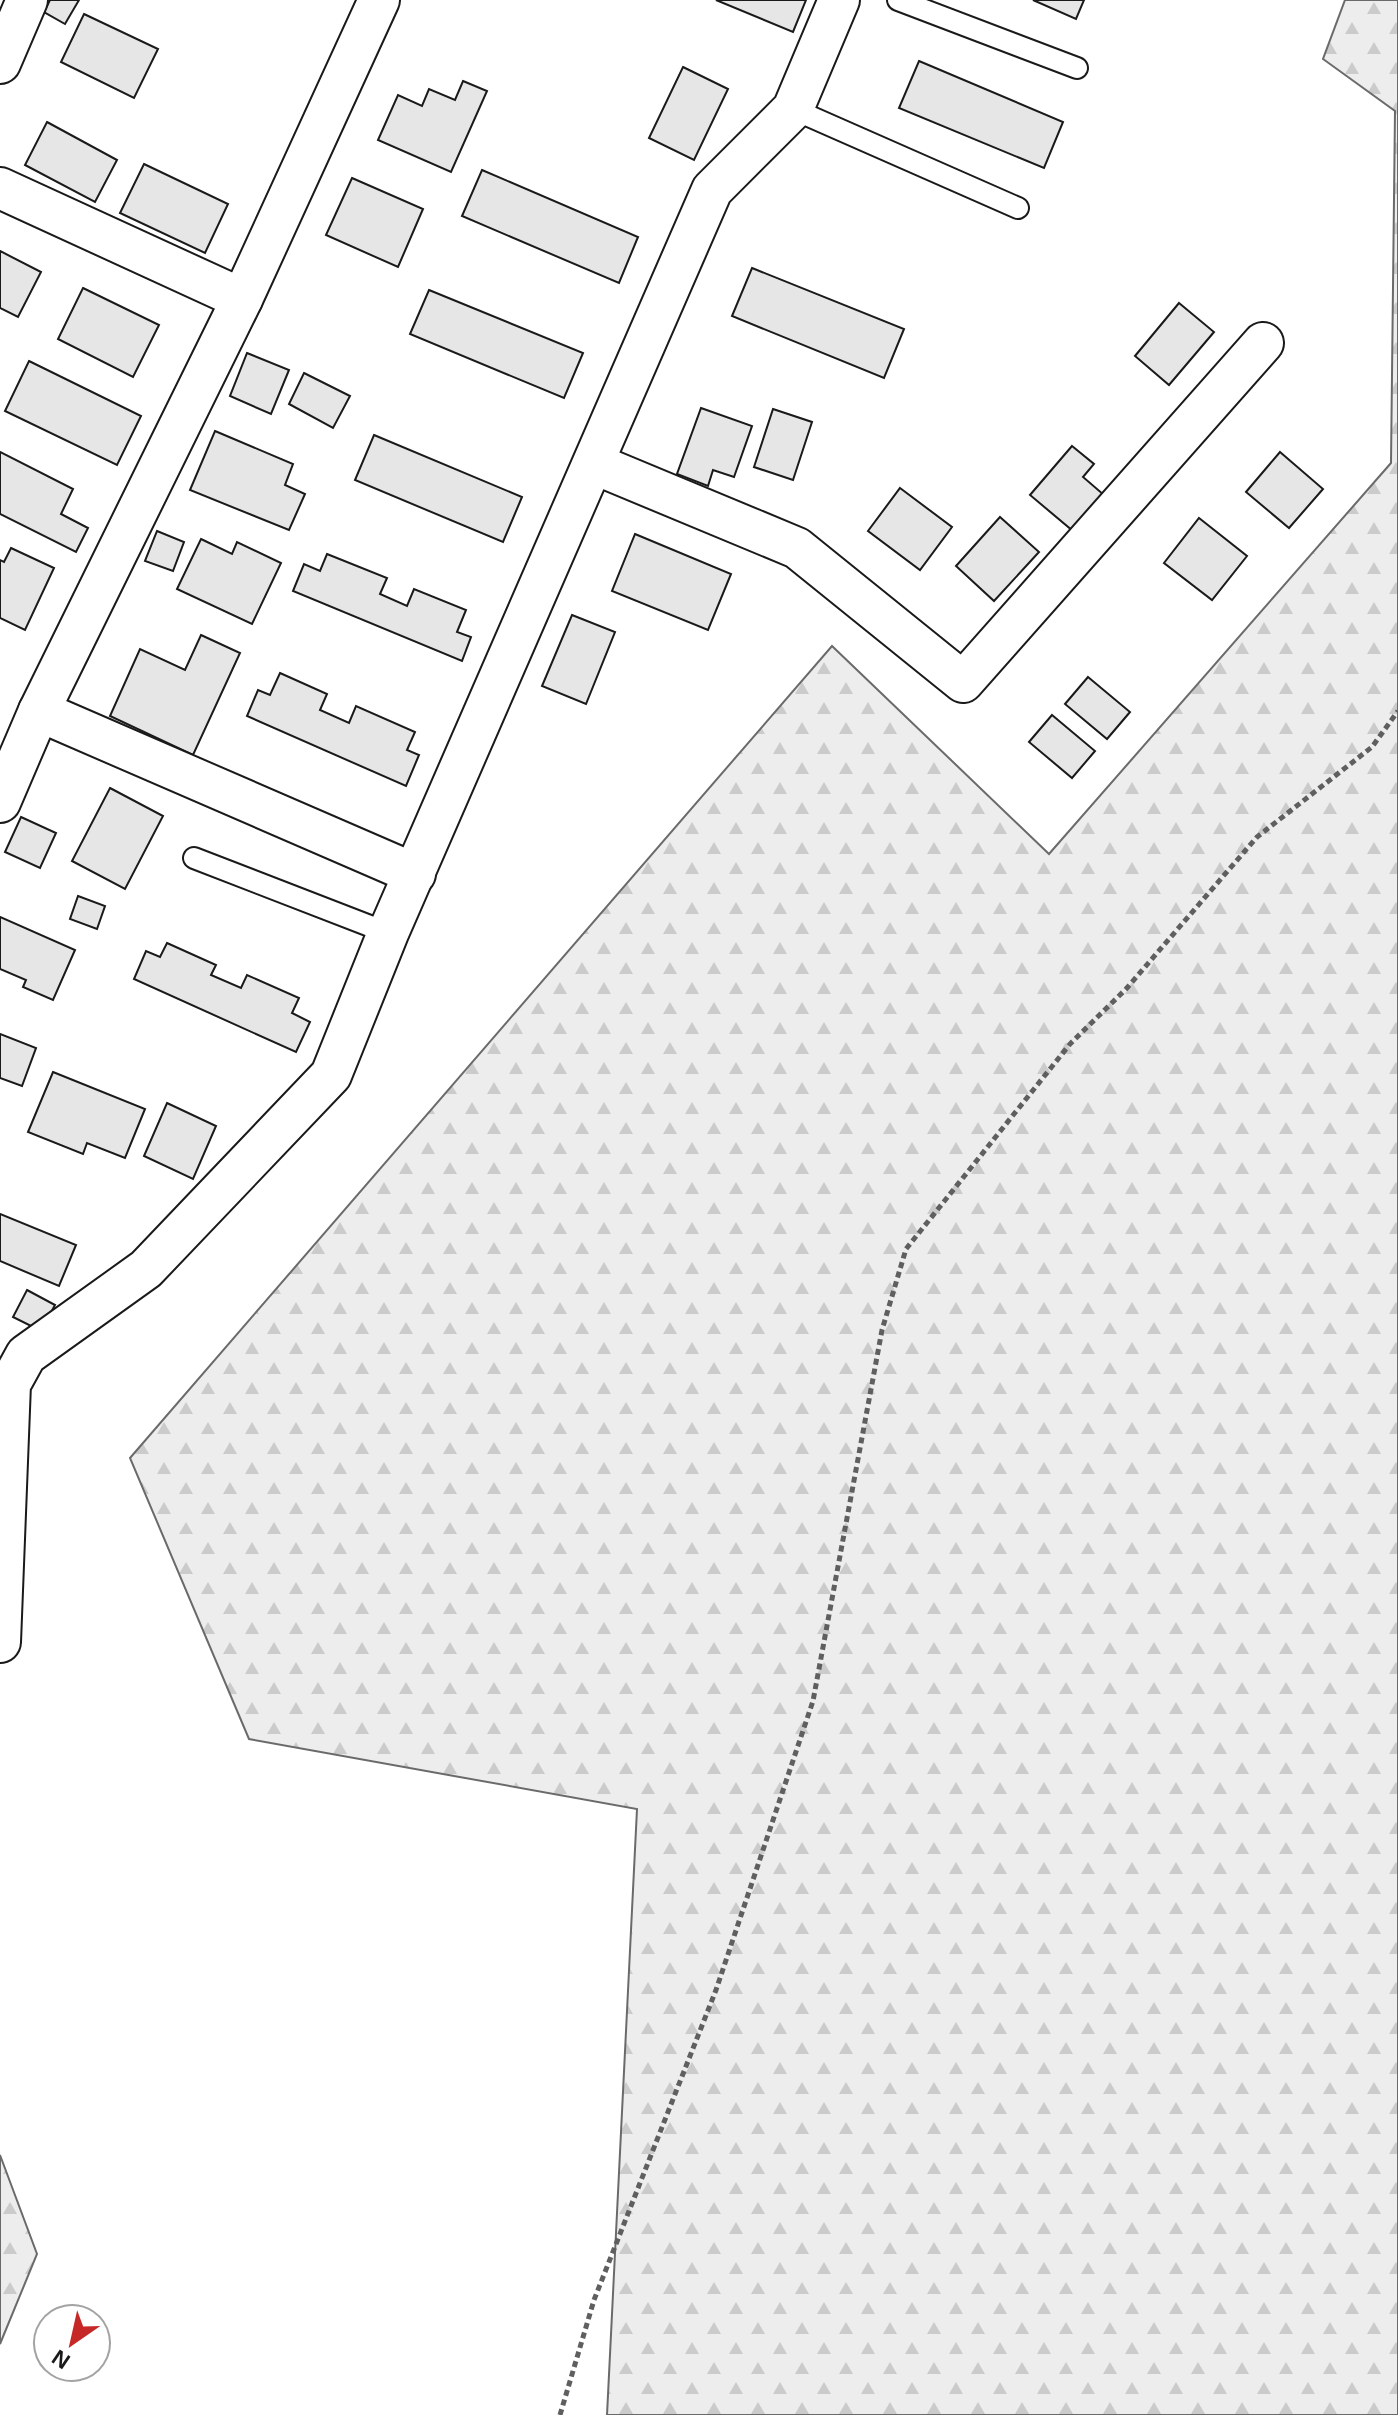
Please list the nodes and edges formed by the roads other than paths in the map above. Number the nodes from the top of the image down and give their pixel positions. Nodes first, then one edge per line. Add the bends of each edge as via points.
1 (27, 0) edge
2 (379, 0) edge
3 (839, 0) edge
4 (898, 0) edge
5 (0, 63) edge
6 (1077, 68) dead end
7 (793, 109) junction
8 (0, 188) edge
9 (1018, 208) dead end
10 (242, 299) junction
11 (1263, 343) dead end
12 (595, 464) junction
13 (39, 711) junction
14 (0, 802) edge
15 (194, 858) dead end
16 (415, 874) junction
17 (388, 933) junction
18 (0, 1642) edge

1 - 5 street
2 - 10 street
3 - 7 street
4 - 6 lane
7 - 9 lane
7 - 12 street via 712,190
8 - 10 street
10 - 13 street
11 - 12 street via 963,682 797,548
12 - 16 street
13 - 14 street
13 - 16 street
15 - 17 lane
16 - 17 street
17 - 18 street via 331,1075 146,1269 26,1355 10,1384

